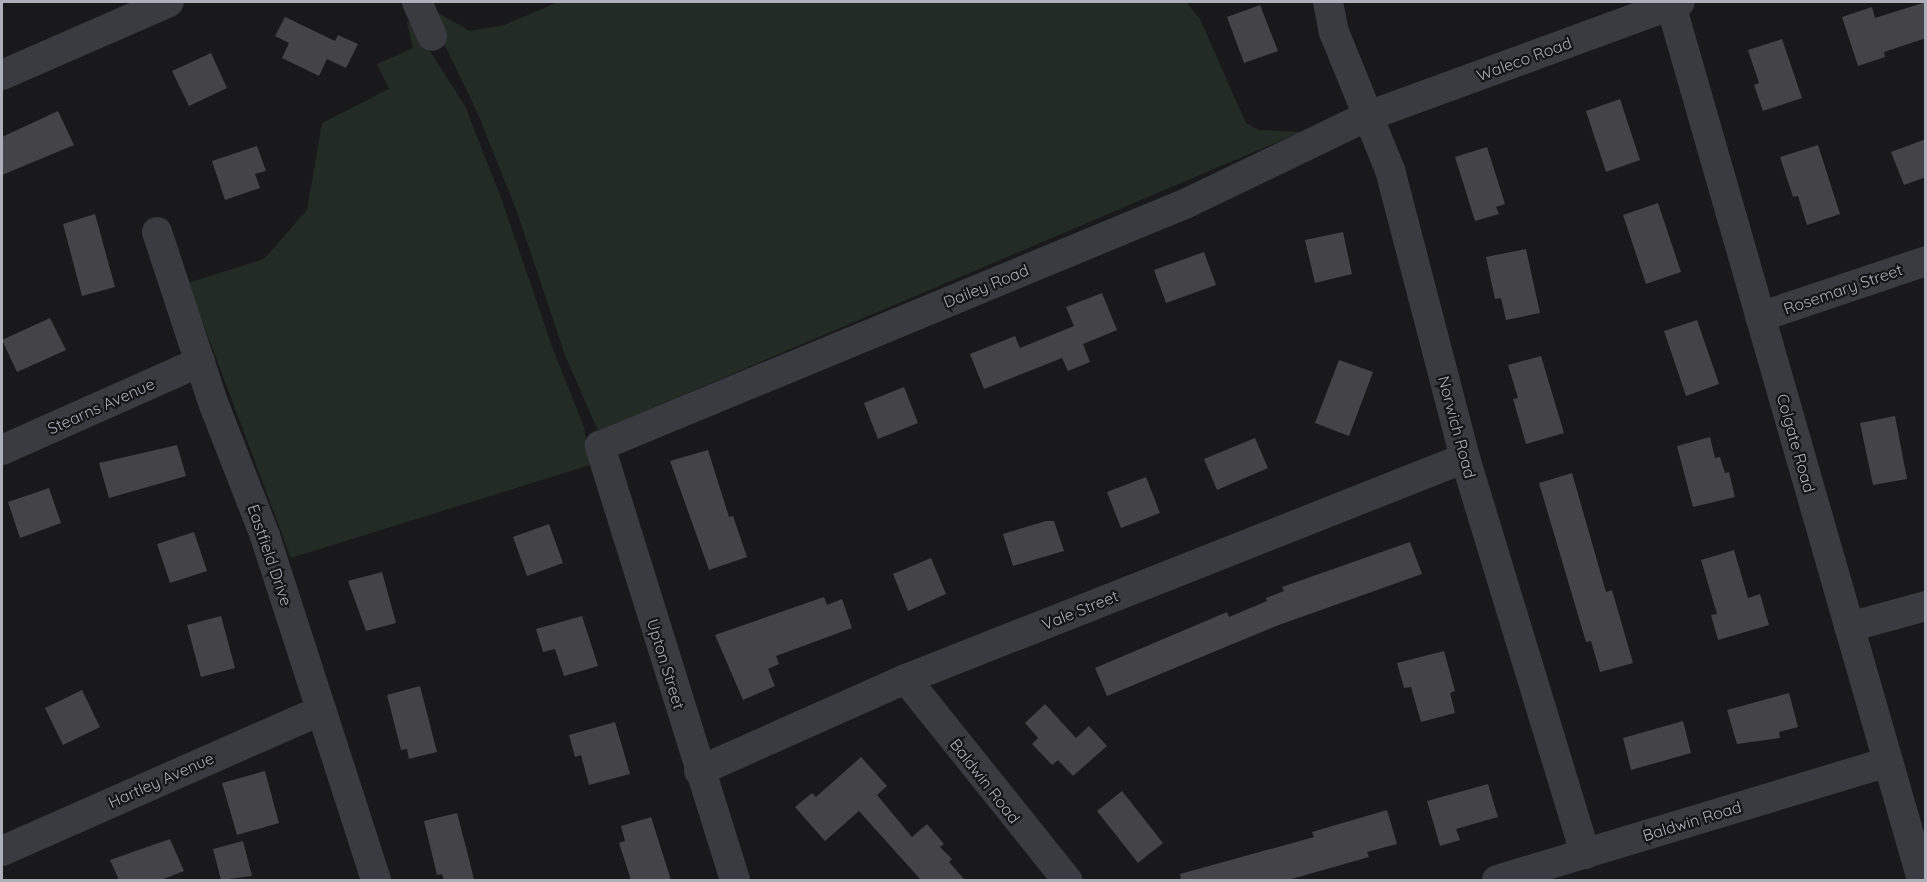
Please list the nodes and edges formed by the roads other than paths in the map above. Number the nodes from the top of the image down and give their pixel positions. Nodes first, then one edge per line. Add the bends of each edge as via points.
1 (169, 2) edge
2 (417, 2) edge
3 (1328, 2) edge
4 (1675, 3) edge
5 (432, 36) dead end
6 (2, 75) edge
7 (1368, 116) junction
8 (157, 232) dead end
9 (1926, 261) edge
10 (1760, 317) junction
11 (200, 362) junction
12 (600, 446) joint
13 (2, 450) edge
14 (1465, 458) junction
15 (1926, 606) edge
16 (1849, 627) junction
17 (906, 679) junction
18 (321, 710) junction
19 (1888, 762) junction
20 (699, 771) junction
21 (2, 851) edge
22 (1585, 854) junction
23 (376, 880) edge
24 (735, 880) edge
25 (1067, 880) edge
26 (1497, 880) edge
27 (1922, 880) edge

1 - 6 street
2 - 5 street
3 - 7 street, Norwich Road via 1334,32
4 - 7 street, Waleco Road
4 - 10 street, Colgate Road
7 - 12 street, Dailey Road via 1188,203
7 - 14 street, Norwich Road via 1390,170
8 - 11 street, Eastfield Drive
9 - 10 street, Rosemary Street
10 - 16 street, Colgate Road
11 - 13 street, Stearns Avenue
11 - 18 street, Eastfield Drive via 265,536
12 - 20 street, Upton Street
14 - 17 street, Vale Street
14 - 22 street, Norwich Road
15 - 16 street
16 - 19 street, Colgate Road
17 - 20 street, Vale Street
17 - 25 street, Baldwin Road
18 - 21 street, Hartley Avenue
18 - 23 street, Eastfield Drive
19 - 22 street, Baldwin Road
19 - 27 street, Colgate Road
20 - 24 street, Upton Street
22 - 26 street, Baldwin Road

